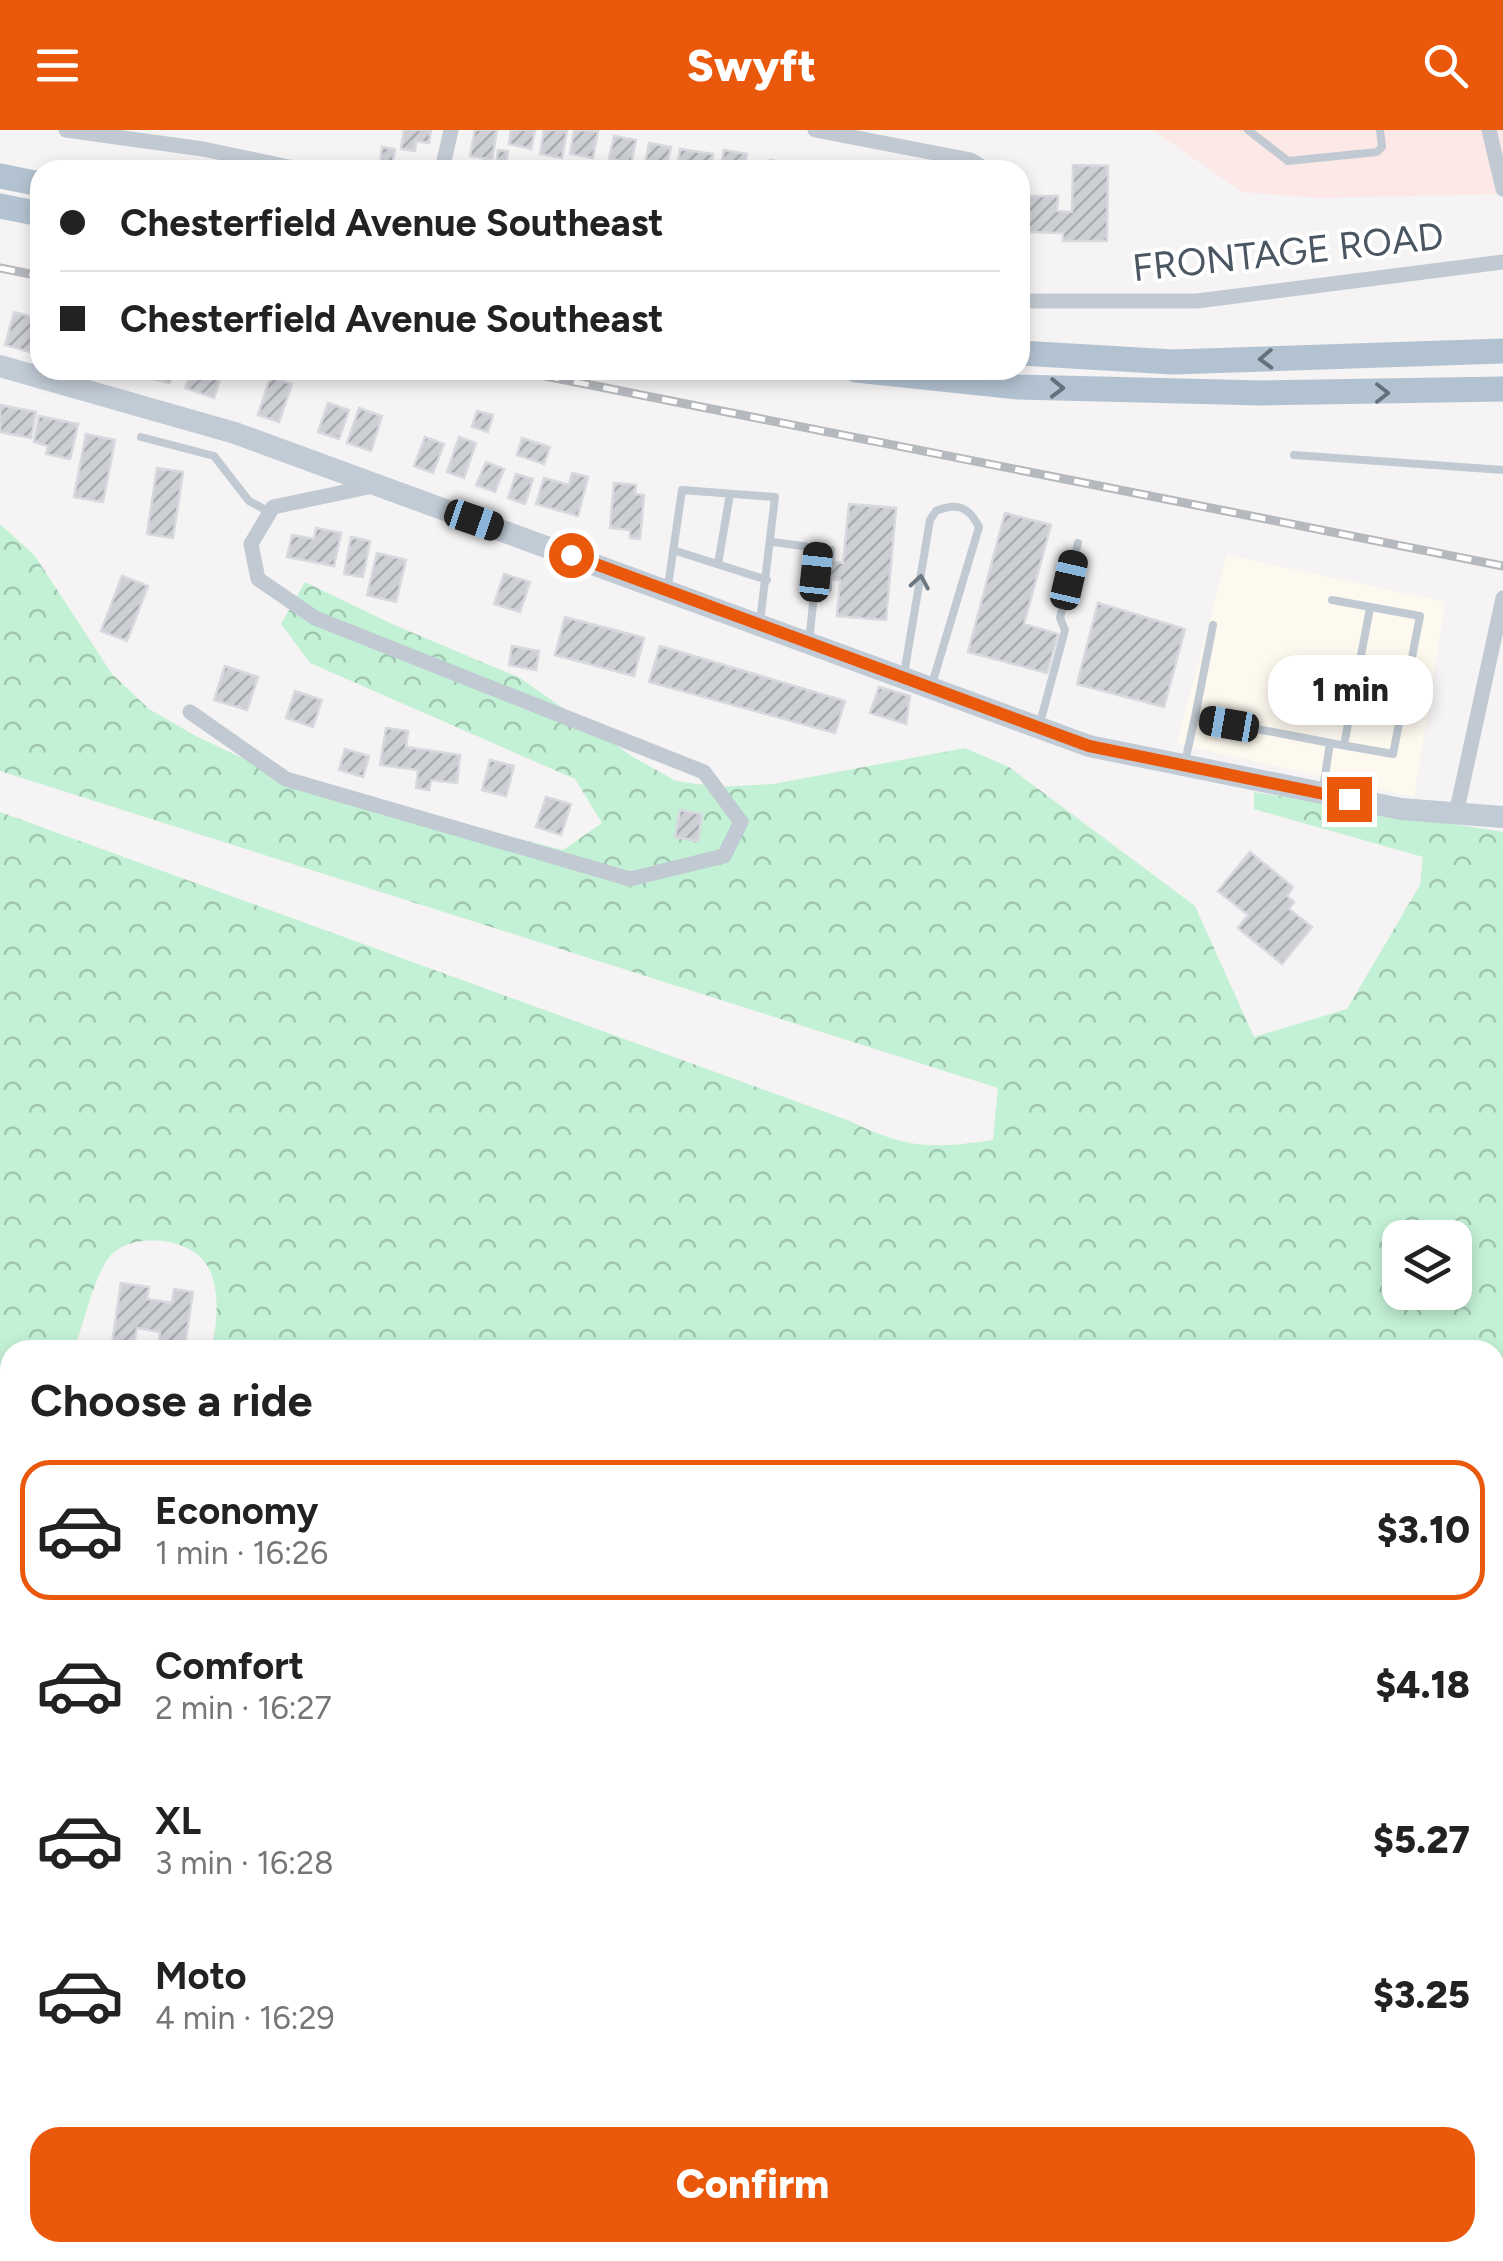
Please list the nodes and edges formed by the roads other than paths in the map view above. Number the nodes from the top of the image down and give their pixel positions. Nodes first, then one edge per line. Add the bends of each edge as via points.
1 (66, 130) edge
2 (207, 130) edge
3 (452, 130) edge
4 (815, 130) edge
5 (1248, 130) edge
6 (1380, 130) edge
7 (1489, 130) edge
8 (1498, 130) edge
9 (203, 148) junction
10 (1496, 149) junction
11 (257, 160) edge
12 (444, 160) edge
13 (971, 160) edge
14 (1502, 168) edge
15 (0, 176) edge
16 (30, 182) edge
17 (1503, 189) edge
18 (0, 206) edge
19 (30, 212) edge
20 (1503, 262) edge
21 (1030, 301) edge
22 (1503, 351) edge
23 (1030, 354) edge
24 (0, 366) edge
25 (30, 374) edge
26 (50, 380) edge
27 (946, 380) edge
28 (1503, 390) edge
29 (142, 437) dead end
30 (1294, 456) dead end
31 (1503, 470) edge
32 (377, 486) junction
33 (730, 494) junction
34 (270, 512) junction
35 (772, 542) junction
36 (1078, 543) dead end
37 (819, 547) junction
38 (674, 550) junction
39 (830, 562) dead end
40 (718, 564) junction
41 (828, 579) dead end
42 (767, 580) junction
43 (667, 591) junction
44 (814, 598) junction
45 (1503, 598) edge
46 (1332, 600) dead end
47 (1370, 608) junction
48 (1212, 625) dead end
49 (759, 626) junction
50 (809, 646) junction
51 (904, 678) junction
52 (930, 688) junction
53 (190, 712) dead end
54 (1195, 717) junction
55 (1039, 728) junction
56 (1330, 743) junction
57 (1344, 745) junction
58 (1185, 766) junction
59 (1322, 794) junction
60 (1456, 814) junction
61 (1503, 818) edge

1 - 9 street
2 - 9 street
3 - 12 street
4 - 13 street
5 - 6 lane via 1288,161 1377,152
7 - 10 street
8 - 10 lane
9 - 11 street
10 - 14 street
14 - 17 street
15 - 16 main road
18 - 19 main road
20 - 21 street, FRONTAGE ROAD via 1197,301
22 -> 23 main road via 1173,362
24 - 25 street
26 - 32 street via 235,432
27 -> 28 main road via 1262,394
29 - 34 lane via 214,456 249,501
30 - 31 lane
32 - 34 street
32 - 43 street
33 - 35 lane via 775,496
33 - 38 lane via 682,490
33 - 40 lane
34 - 53 street via 251,544 258,579 314,618 704,772 741,822 724,856 630,879 286,779
35 - 37 lane
35 - 42 lane
36 - 55 lane
37 - 39 lane via 832,550
37 - 44 lane
38 - 40 lane
38 - 43 lane
40 - 42 lane
41 - 44 lane via 828,589
42 - 49 lane
43 - 49 street
44 - 50 lane
45 - 60 street
46 - 47 lane
47 - 57 lane
47 - 57 lane via 1420,616 1392,754
48 - 54 lane
49 - 50 street
50 - 51 street
51 - 52 street
51 -> 52 lane via 930,520 936,510 961,506 979,526
52 - 55 street
54 - 56 lane
54 - 58 lane
55 - 58 street
56 - 57 lane
56 - 59 lane
58 - 59 street
59 - 60 street
60 - 61 street

